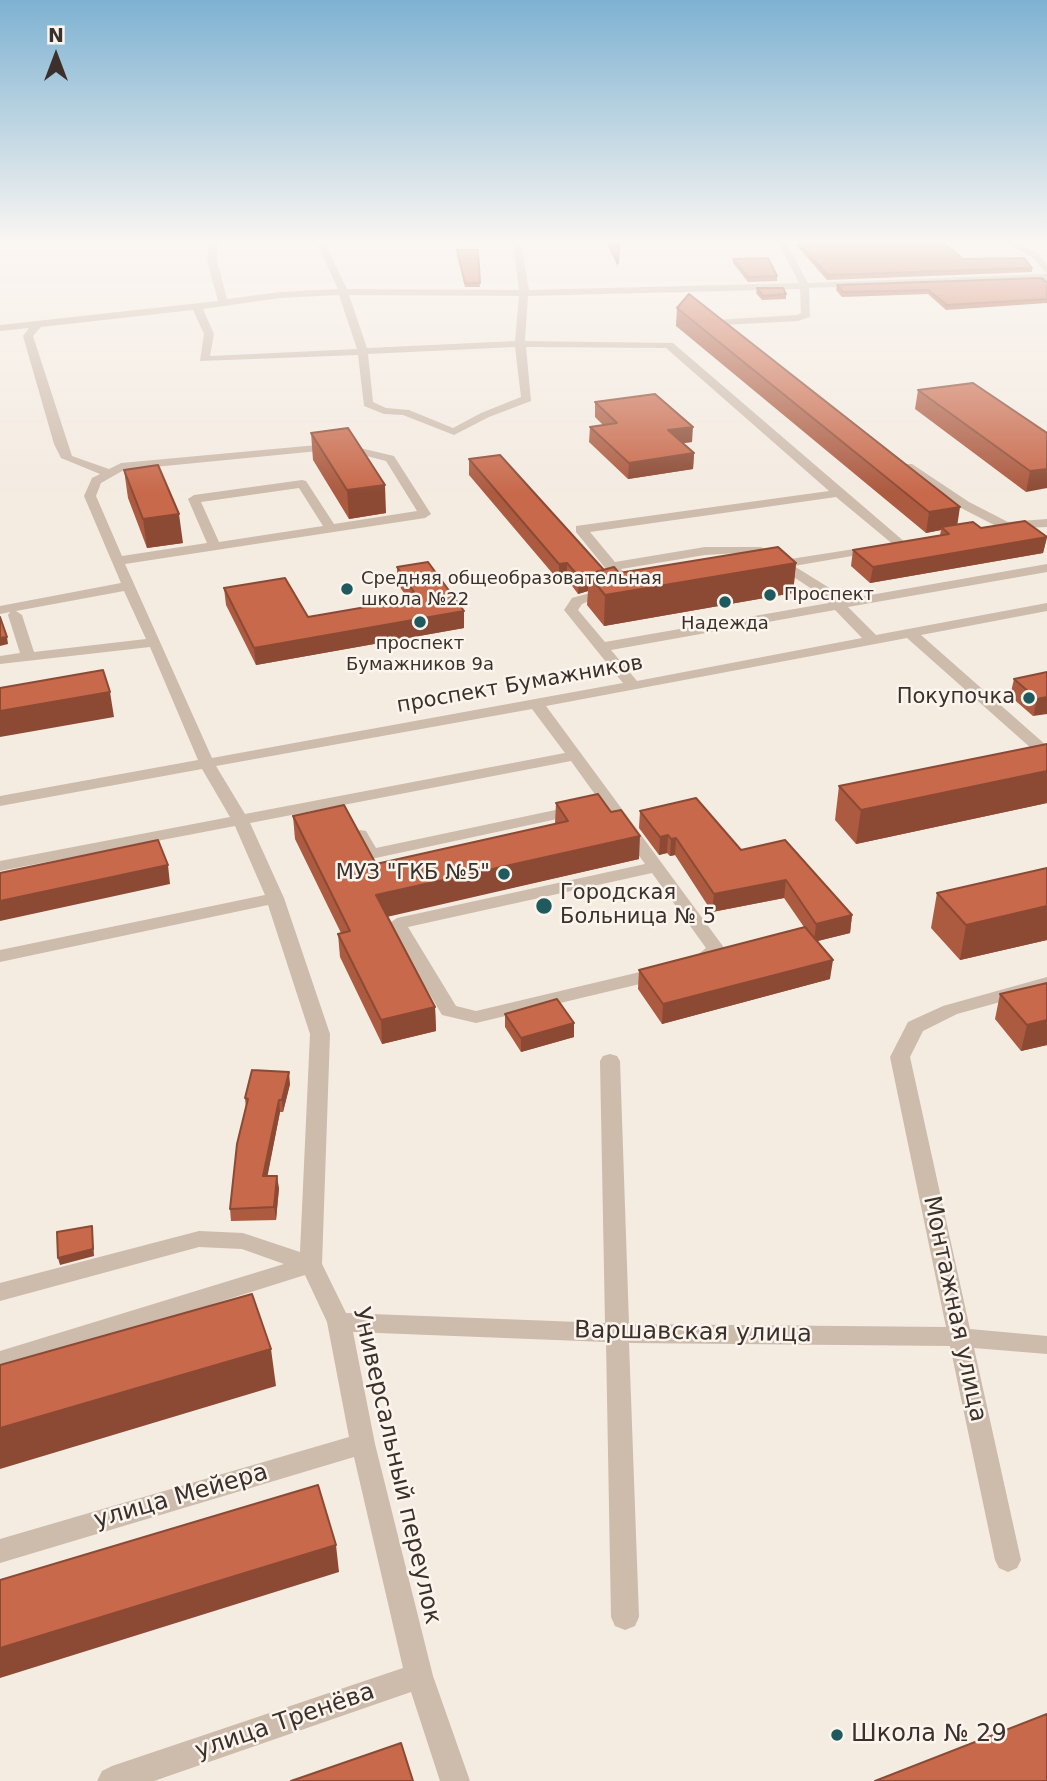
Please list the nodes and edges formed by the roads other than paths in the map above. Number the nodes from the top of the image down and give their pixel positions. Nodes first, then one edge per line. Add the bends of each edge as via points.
1 (35, 327) edge
2 (206, 327) edge
3 (355, 327) edge
4 (521, 327) edge
5 (718, 327) edge
6 (736, 342) edge
7 (520, 344) junction
8 (363, 352) junction
9 (898, 459) edge
10 (109, 473) junction
11 (839, 493) junction
12 (1047, 523) edge
13 (1006, 526) junction
14 (331, 530) junction
15 (979, 530) edge
16 (215, 547) junction
17 (117, 561) junction
18 (782, 564) junction
19 (611, 566) junction
20 (760, 568) edge
21 (1047, 568) edge
22 (128, 586) junction
23 (836, 604) junction
24 (1047, 607) edge
25 (0, 610) edge
26 (15, 615) dead end
27 (909, 632) junction
28 (872, 640) junction
29 (155, 642) junction
30 (601, 647) junction
31 (28, 656) junction
32 (0, 660) edge
33 (633, 686) junction
34 (536, 704) junction
35 (1047, 755) edge
36 (575, 756) junction
37 (207, 764) junction
38 (0, 802) edge
39 (610, 803) junction
40 (240, 819) junction
41 (357, 830) edge
42 (0, 866) edge
43 (657, 867) junction
44 (275, 898) junction
45 (0, 956) edge
46 (1047, 983) edge
47 (610, 1061) dead end
48 (311, 1264) junction
49 (0, 1293) edge
50 (340, 1322) junction
51 (615, 1333) junction
52 (960, 1337) junction
53 (1047, 1345) edge
54 (0, 1361) edge
55 (363, 1444) junction
56 (0, 1551) edge
57 (1008, 1560) dead end
58 (625, 1617) dead end
59 (419, 1676) junction
60 (112, 1781) edge
61 (455, 1781) edge

1 - 10 street via 28,336 67,458
2 - 8 street via 204,359
3 - 8 street
4 - 7 street
5 - 6 street
7 - 8 street
7 - 8 street via 527,399 454,432 405,412 368,404
7 - 11 street via 670,345
9 - 13 street via 965,505
10 - 14 street via 121,467 340,446 390,459 425,514
10 - 17 street, Универсальный переулок via 96,481 90,496
11 - 18 street via 906,542
11 - 19 street via 581,529
12 - 13 street
13 - 15 street
14 - 16 street
14 - 16 street via 302,484 194,499
16 - 17 street
17 - 22 street, Универсальный переулок
18 - 19 street via 761,551 738,549
18 - 20 street
18 - 23 street via 826,592
19 - 30 street via 633,586 590,596 570,610
21 - 23 street
22 - 25 street
22 - 29 street, Универсальный переулок
23 - 28 street
23 - 30 street
24 - 27 street, проспект Бумажников
26 - 31 street
27 - 28 street, проспект Бумажников
27 - 35 street
28 - 33 street, проспект Бумажников
29 - 31 street
29 - 37 street, Универсальный переулок
30 - 33 street
31 - 32 street
33 - 34 street, проспект Бумажников
34 - 36 street
34 - 37 street, проспект Бумажников
36 - 39 street
36 - 40 street
37 - 38 street, проспект Бумажников
37 - 40 street, Универсальный переулок
39 - 41 street via 371,854
39 - 43 street
40 - 42 street
40 - 44 street, Универсальный переулок
43 - 43 street via 716,949 704,962 476,1017 449,1011 397,924
44 - 45 street
44 - 48 street, Универсальный переулок via 320,1034
46 - 52 street, Монтажная улица via 950,1010 915,1027 900,1057
47 - 51 street
48 - 49 street via 243,1241 199,1239
48 - 50 street, Универсальный переулок
48 - 54 street
50 - 51 street, Варшавская улица
50 - 55 street, Универсальный переулок
51 - 52 street, Варшавская улица
51 - 58 street
52 - 53 street, Варшавская улица
52 - 57 street, Монтажная улица
55 - 56 street, улица Мейера
55 - 59 street, Универсальный переулок
59 - 60 street, улица Тренёва
59 - 61 street, Универсальный переулок

